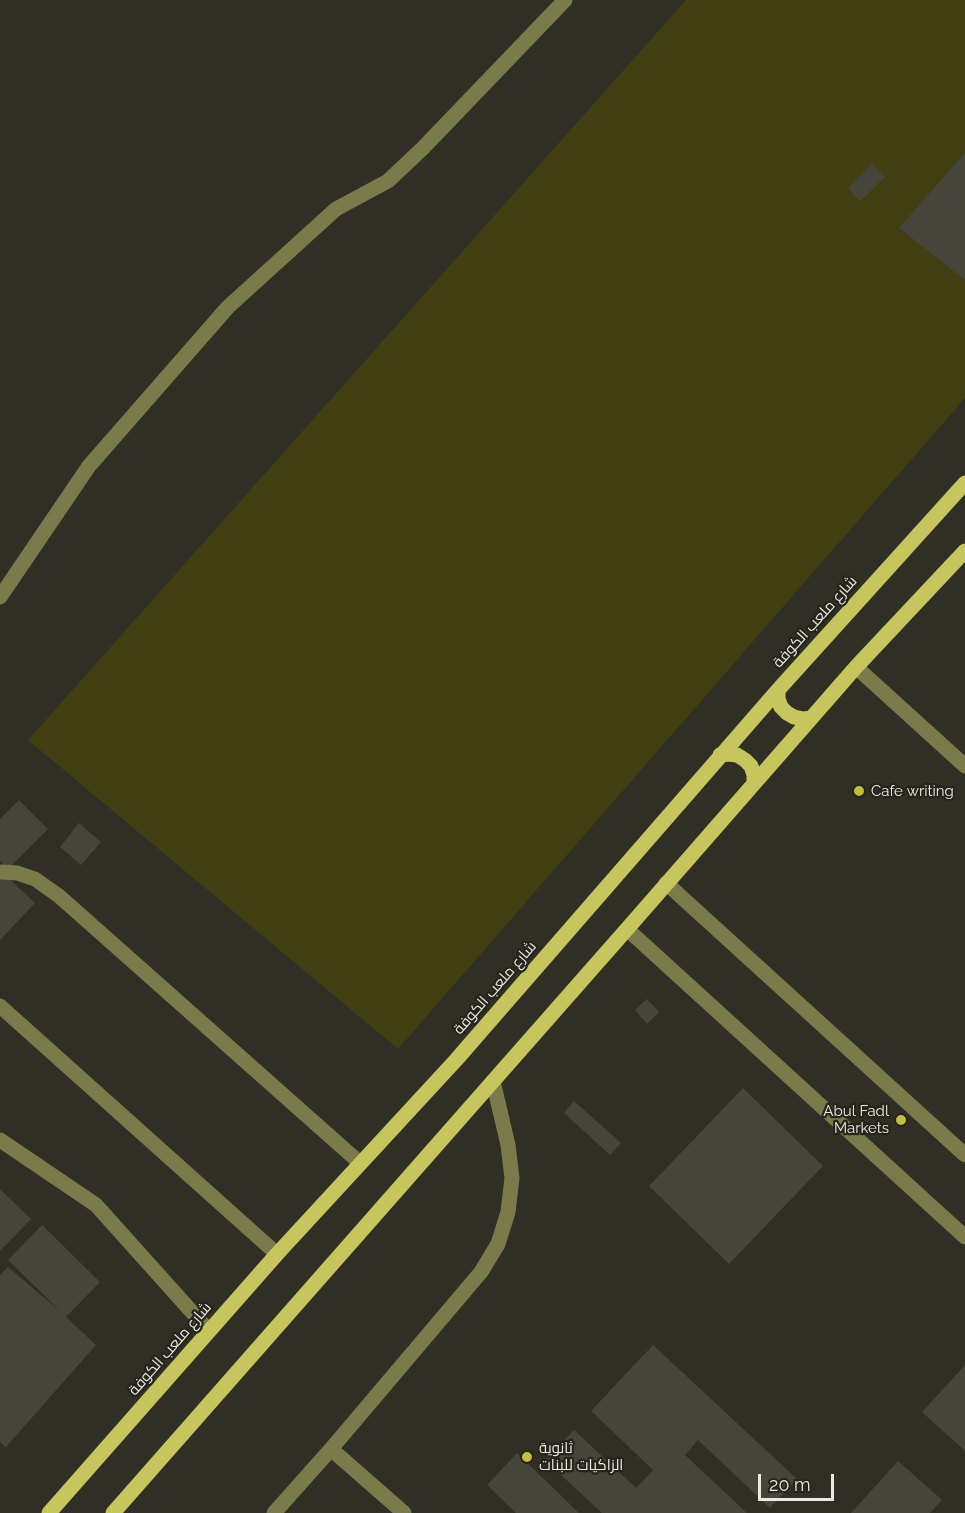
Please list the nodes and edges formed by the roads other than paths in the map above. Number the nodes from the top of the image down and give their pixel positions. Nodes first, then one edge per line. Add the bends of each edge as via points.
1 (565, 0) edge
2 (965, 483) edge
3 (965, 551) edge
4 (0, 597) edge
5 (856, 667) junction
6 (778, 690) junction
7 (811, 717) junction
8 (720, 755) junction
9 (965, 766) edge
10 (754, 783) junction
11 (2, 872) dead end
12 (666, 883) junction
13 (627, 929) junction
14 (0, 1006) edge
15 (493, 1082) junction
16 (0, 1140) edge
17 (965, 1155) edge
18 (360, 1163) junction
19 (965, 1238) edge
20 (277, 1254) junction
21 (209, 1331) junction
22 (331, 1449) junction
23 (49, 1513) edge
24 (113, 1513) edge
25 (274, 1513) edge
26 (404, 1513) edge

1 - 4 street via 388,181 336,209 228,307 89,466
2 - 6 main road, شارع ملعب الكوفة
3 - 5 main road
5 - 7 main road
5 - 9 street
6 - 7 main road via 778,699 787,713 803,719
6 - 8 main road, شارع ملعب الكوفة
7 - 10 main road
8 - 10 main road via 738,755 745,760 751,766
8 - 18 main road, شارع ملعب الكوفة via 456,1060
10 - 12 main road
11 - 18 street via 35,879 59,896
12 - 13 main road
12 - 17 street
13 - 15 main road
13 - 19 street
14 - 20 street
15 - 22 street via 512,1178 508,1212 498,1244 481,1272
15 - 24 main road
16 - 21 street via 96,1205
18 - 20 main road, شارع ملعب الكوفة
20 - 21 main road, شارع ملعب الكوفة
21 - 23 main road, شارع ملعب الكوفة
22 - 25 street
22 - 26 street

